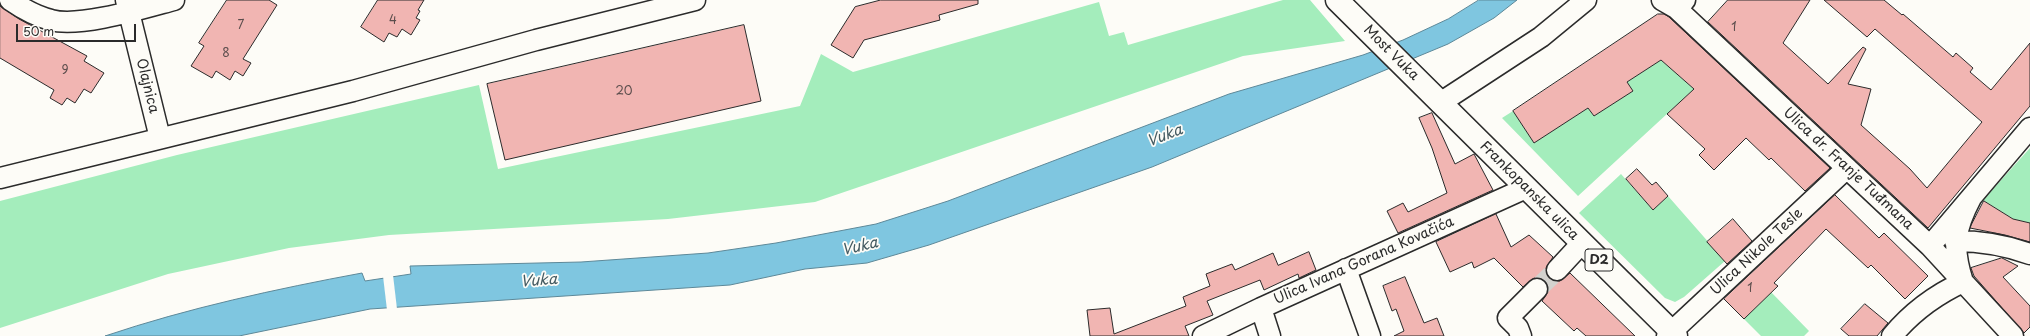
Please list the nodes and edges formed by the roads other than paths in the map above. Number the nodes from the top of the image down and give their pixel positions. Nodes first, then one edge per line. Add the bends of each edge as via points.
1 (10, 0) edge
2 (174, 0) edge
3 (695, 0) edge
4 (1337, 0) edge
5 (1586, 0) edge
6 (1674, 3) edge
7 (128, 6) edge
8 (1422, 83) joint
9 (1440, 103) junction
10 (2030, 128) edge
11 (160, 138) junction
12 (1847, 168) junction
13 (0, 178) edge
14 (1526, 188) junction
15 (1971, 198) junction
16 (1955, 241) junction
17 (1582, 243) junction
18 (1930, 246) junction
19 (2030, 254) edge
20 (1346, 269) junction
21 (1557, 270) tunnel mouth
22 (1963, 282) junction
23 (1537, 290) tunnel mouth
24 (1261, 308) junction
25 (1671, 335) edge
26 (1203, 336) edge
27 (1270, 336) edge
28 (1370, 336) edge
29 (1521, 336) edge
30 (1892, 336) edge
31 (2013, 336) edge

1 - 7 street via 28,12 52,21 74,22
2 - 7 street
3 - 11 street via 536,40 353,91
4 - 8 main road, Most Vuka / D2
5 - 9 street via 1541,37
6 - 12 street, Ulica dr. Franje Tuđmana
7 - 11 street, Olajnica
8 - 9 main road, Frankopanska ulica / D2
9 - 14 main road, Frankopanska ulica / D2
10 - 15 street
11 - 13 street
12 - 18 street, Ulica dr. Franje Tuđmana
12 - 25 street, Ulica Nikole Tesle
14 - 17 main road, Frankopanska ulica / D2
14 - 20 street, Ulica Ivana Gorana Kovačića
15 - 16 street via 1958,225
15 - 18 street
16 - 19 street via 1977,241 2009,246
16 - 22 street via 1957,264
17 - 21 street
17 - 25 main road, Frankopanska ulica / D2
18 - 22 street, Ulica dr. Franje Tuđmana
20 - 24 street, Ulica Ivana Gorana Kovačića
20 - 28 street
22 - 30 street via 1931,300 1903,322
22 - 31 street, Ulica dr. Franje Tuđmana
23 - 29 street via 1508,318 1518,328
24 - 26 street, Ulica Ivana Gorana Kovačića
24 - 27 street

